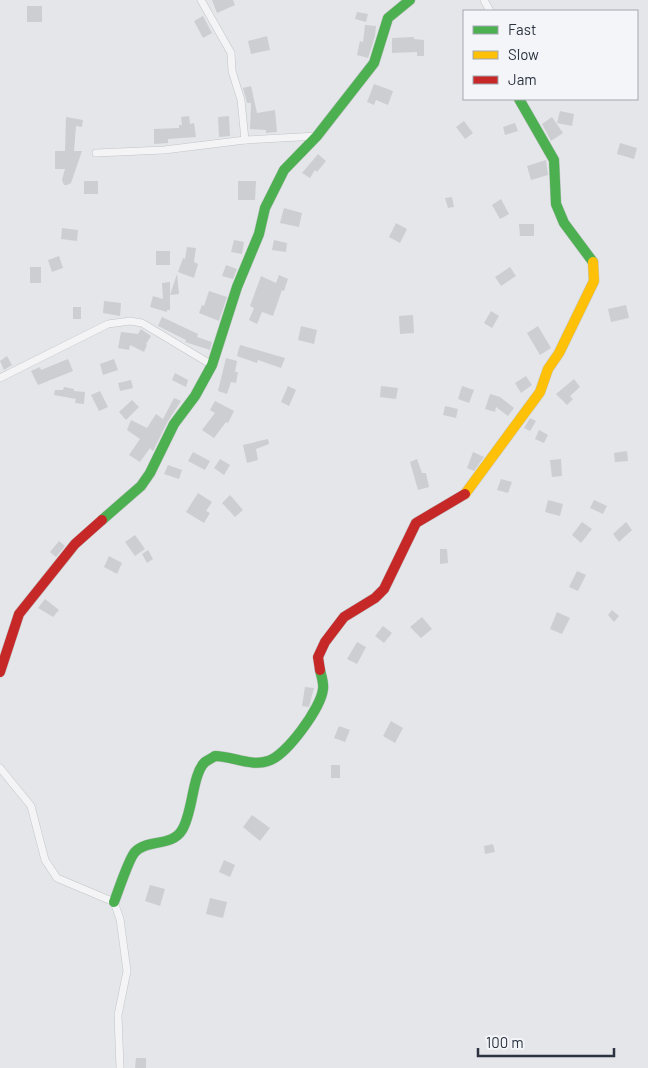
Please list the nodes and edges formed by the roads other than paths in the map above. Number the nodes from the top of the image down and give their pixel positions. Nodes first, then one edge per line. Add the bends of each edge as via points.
1 (201, 0) edge
2 (410, 0) edge
3 (520, 100) edge
4 (317, 136) junction
5 (245, 140) junction
6 (96, 153) dead end
7 (212, 365) junction
8 (0, 378) edge
9 (0, 672) edge
10 (0, 768) edge
11 (114, 902) junction
12 (120, 1068) edge

1 - 5 street via 231,53
2 - 4 street via 388,18 374,63
3 - 11 street via 554,160 556,204 564,223 593,262 594,281 548,369 540,392 465,494 416,523 384,589 344,617 325,642 318,657 323,688 313,715 286,749 270,761 258,763 214,756 204,763 198,773 188,819 181,833 168,841 144,846 134,853
4 - 5 street
4 - 7 street via 284,170 265,208
5 - 6 street via 164,150
7 - 8 street via 142,323 130,321 108,324
7 - 9 street via 174,424 141,486 76,544 19,614
10 - 11 street via 31,806 45,860 57,878
11 - 12 street via 120,919 127,970 118,1015

